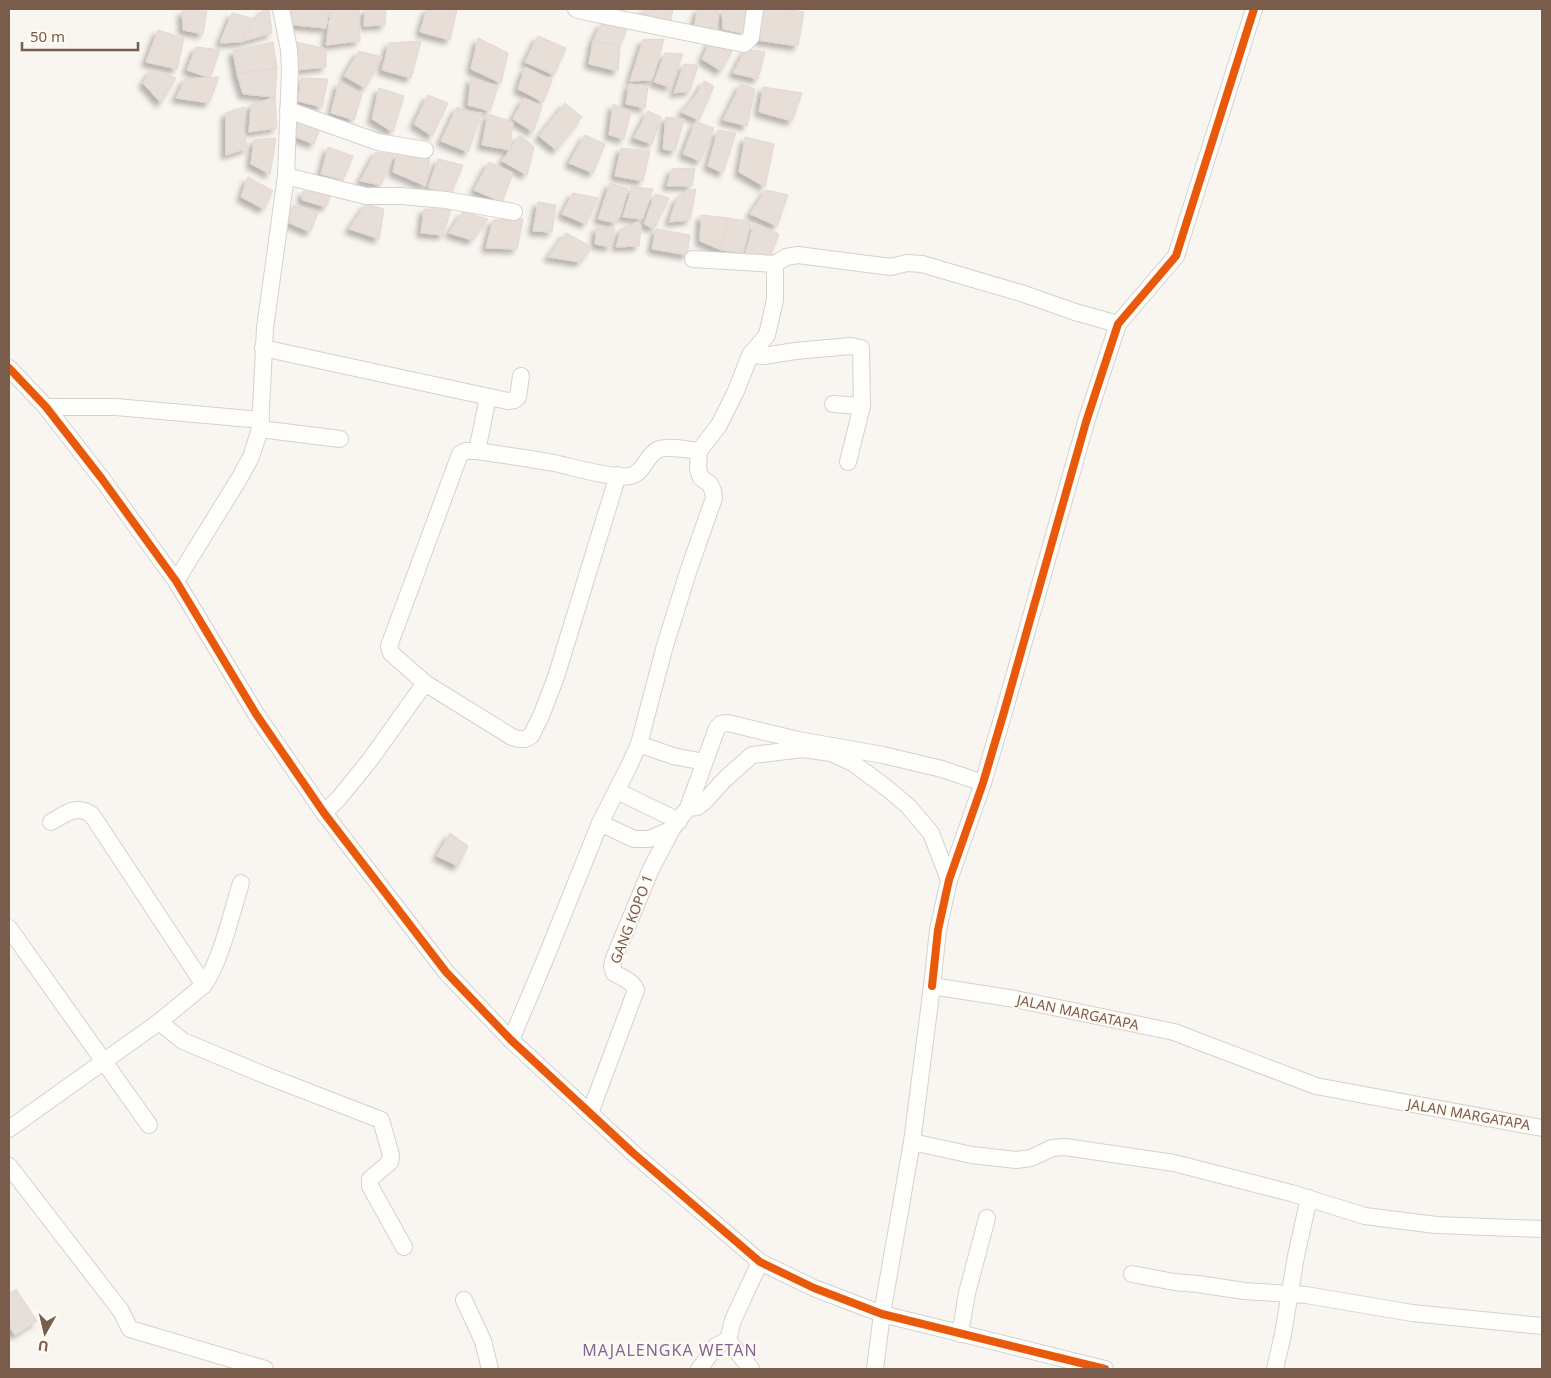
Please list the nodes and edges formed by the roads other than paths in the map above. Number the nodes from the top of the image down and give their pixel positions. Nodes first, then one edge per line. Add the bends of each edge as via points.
1 (281, 9) edge
2 (576, 9) edge
3 (755, 9) edge
4 (1254, 9) edge
5 (288, 110) junction
6 (424, 150) dead end
7 (286, 176) junction
8 (514, 212) dead end
9 (694, 259) dead end
10 (775, 264) junction
11 (1118, 324) junction
12 (263, 348) junction
13 (750, 355) junction
14 (9, 368) edge
15 (521, 376) dead end
16 (488, 397) junction
17 (833, 404) dead end
18 (862, 406) junction
19 (46, 407) junction
20 (260, 424) junction
21 (340, 439) dead end
22 (477, 451) junction
23 (699, 451) junction
24 (848, 462) dead end
25 (618, 475) junction
26 (176, 582) junction
27 (425, 683) junction
28 (760, 730) junction
29 (639, 744) junction
30 (752, 754) junction
31 (704, 762) junction
32 (983, 783) junction
33 (616, 791) junction
34 (324, 813) junction
35 (680, 819) junction
36 (51, 822) dead end
37 (600, 823) junction
38 (949, 880) junction
39 (241, 883) dead end
40 (9, 928) edge
41 (204, 985) junction
42 (932, 986) junction
43 (159, 1022) junction
44 (511, 1040) junction
45 (104, 1062) junction
46 (590, 1113) junction
47 (149, 1125) dead end
48 (1542, 1128) edge
49 (9, 1129) edge
50 (912, 1142) junction
51 (9, 1166) edge
52 (1309, 1198) junction
53 (987, 1218) dead end
54 (1542, 1229) edge
55 (404, 1247) dead end
56 (760, 1262) junction
57 (1132, 1274) dead end
58 (1290, 1294) junction
59 (464, 1300) dead end
60 (882, 1314) junction
61 (1542, 1326) edge
62 (960, 1334) junction
63 (728, 1340) junction
64 (265, 1369) edge
65 (490, 1369) edge
66 (699, 1369) edge
67 (751, 1369) edge
68 (875, 1369) edge
69 (1106, 1369) edge
70 (1275, 1369) edge

1 - 5 street via 290,70
2 - 3 street via 744,44 751,37
4 - 11 street via 1176,256
5 - 6 street via 378,142
5 - 7 street
7 - 8 street via 366,196 446,200
7 - 12 street
9 - 10 street
10 - 11 street via 786,257 798,255 891,267 922,264
10 - 13 street via 775,300 767,335
11 - 32 street via 1086,422
12 - 16 street
12 - 20 street
13 - 18 street via 859,346 862,351
13 - 23 street via 719,425
14 - 19 street
15 - 16 street via 518,397 514,400
16 - 22 street
17 - 18 street
18 - 24 street
19 - 20 street via 116,407
19 - 26 street
20 - 21 street
20 - 26 street via 251,457
22 - 25 street
22 - 27 street via 466,451 457,458 389,646 390,653
23 - 25 street via 658,450 636,473
23 - 29 street via 698,469 701,478 710,484 714,498 664,649
25 - 27 street via 556,676 531,736 525,739 512,737
26 - 34 street via 256,714
27 - 34 street via 370,760
28 - 30 street
28 - 31 street via 721,724
28 - 32 street via 942,769
29 - 31 street
29 - 33 street
30 - 35 street via 705,801
30 - 38 street via 803,749 831,753 853,763 908,806 931,833
31 - 35 street
32 - 38 street
33 - 35 street
33 - 37 street
34 - 44 street via 446,972
35 - 37 street via 649,840 634,840
35 - 46 street, GANG KOPO 1 via 651,869 614,958 614,973 630,982 636,990
36 - 41 street via 73,810 92,815
37 - 44 street
38 - 42 street via 938,930
39 - 41 street via 217,959
40 - 45 street
41 - 43 street
42 - 48 street, JALAN MARGATAPA via 1015,999 1174,1032 1316,1086
42 - 50 street
43 - 45 street
43 - 55 street via 183,1041 380,1120 391,1155 390,1162 370,1179 370,1186
44 - 46 street
45 - 47 street
45 - 49 street
46 - 56 street
50 - 52 street via 972,1155 1016,1160 1065,1147 1165,1161
50 - 60 street
51 - 64 street via 121,1311 130,1329
52 - 54 street via 1365,1216 1436,1225
52 - 58 street
53 - 62 street
56 - 60 street via 814,1288
56 - 63 street via 733,1320
57 - 58 street via 1244,1291
58 - 61 street
58 - 70 street
59 - 65 street via 484,1341
60 - 62 street
60 - 68 street
62 - 69 street
63 - 66 street via 716,1346
63 - 67 street

